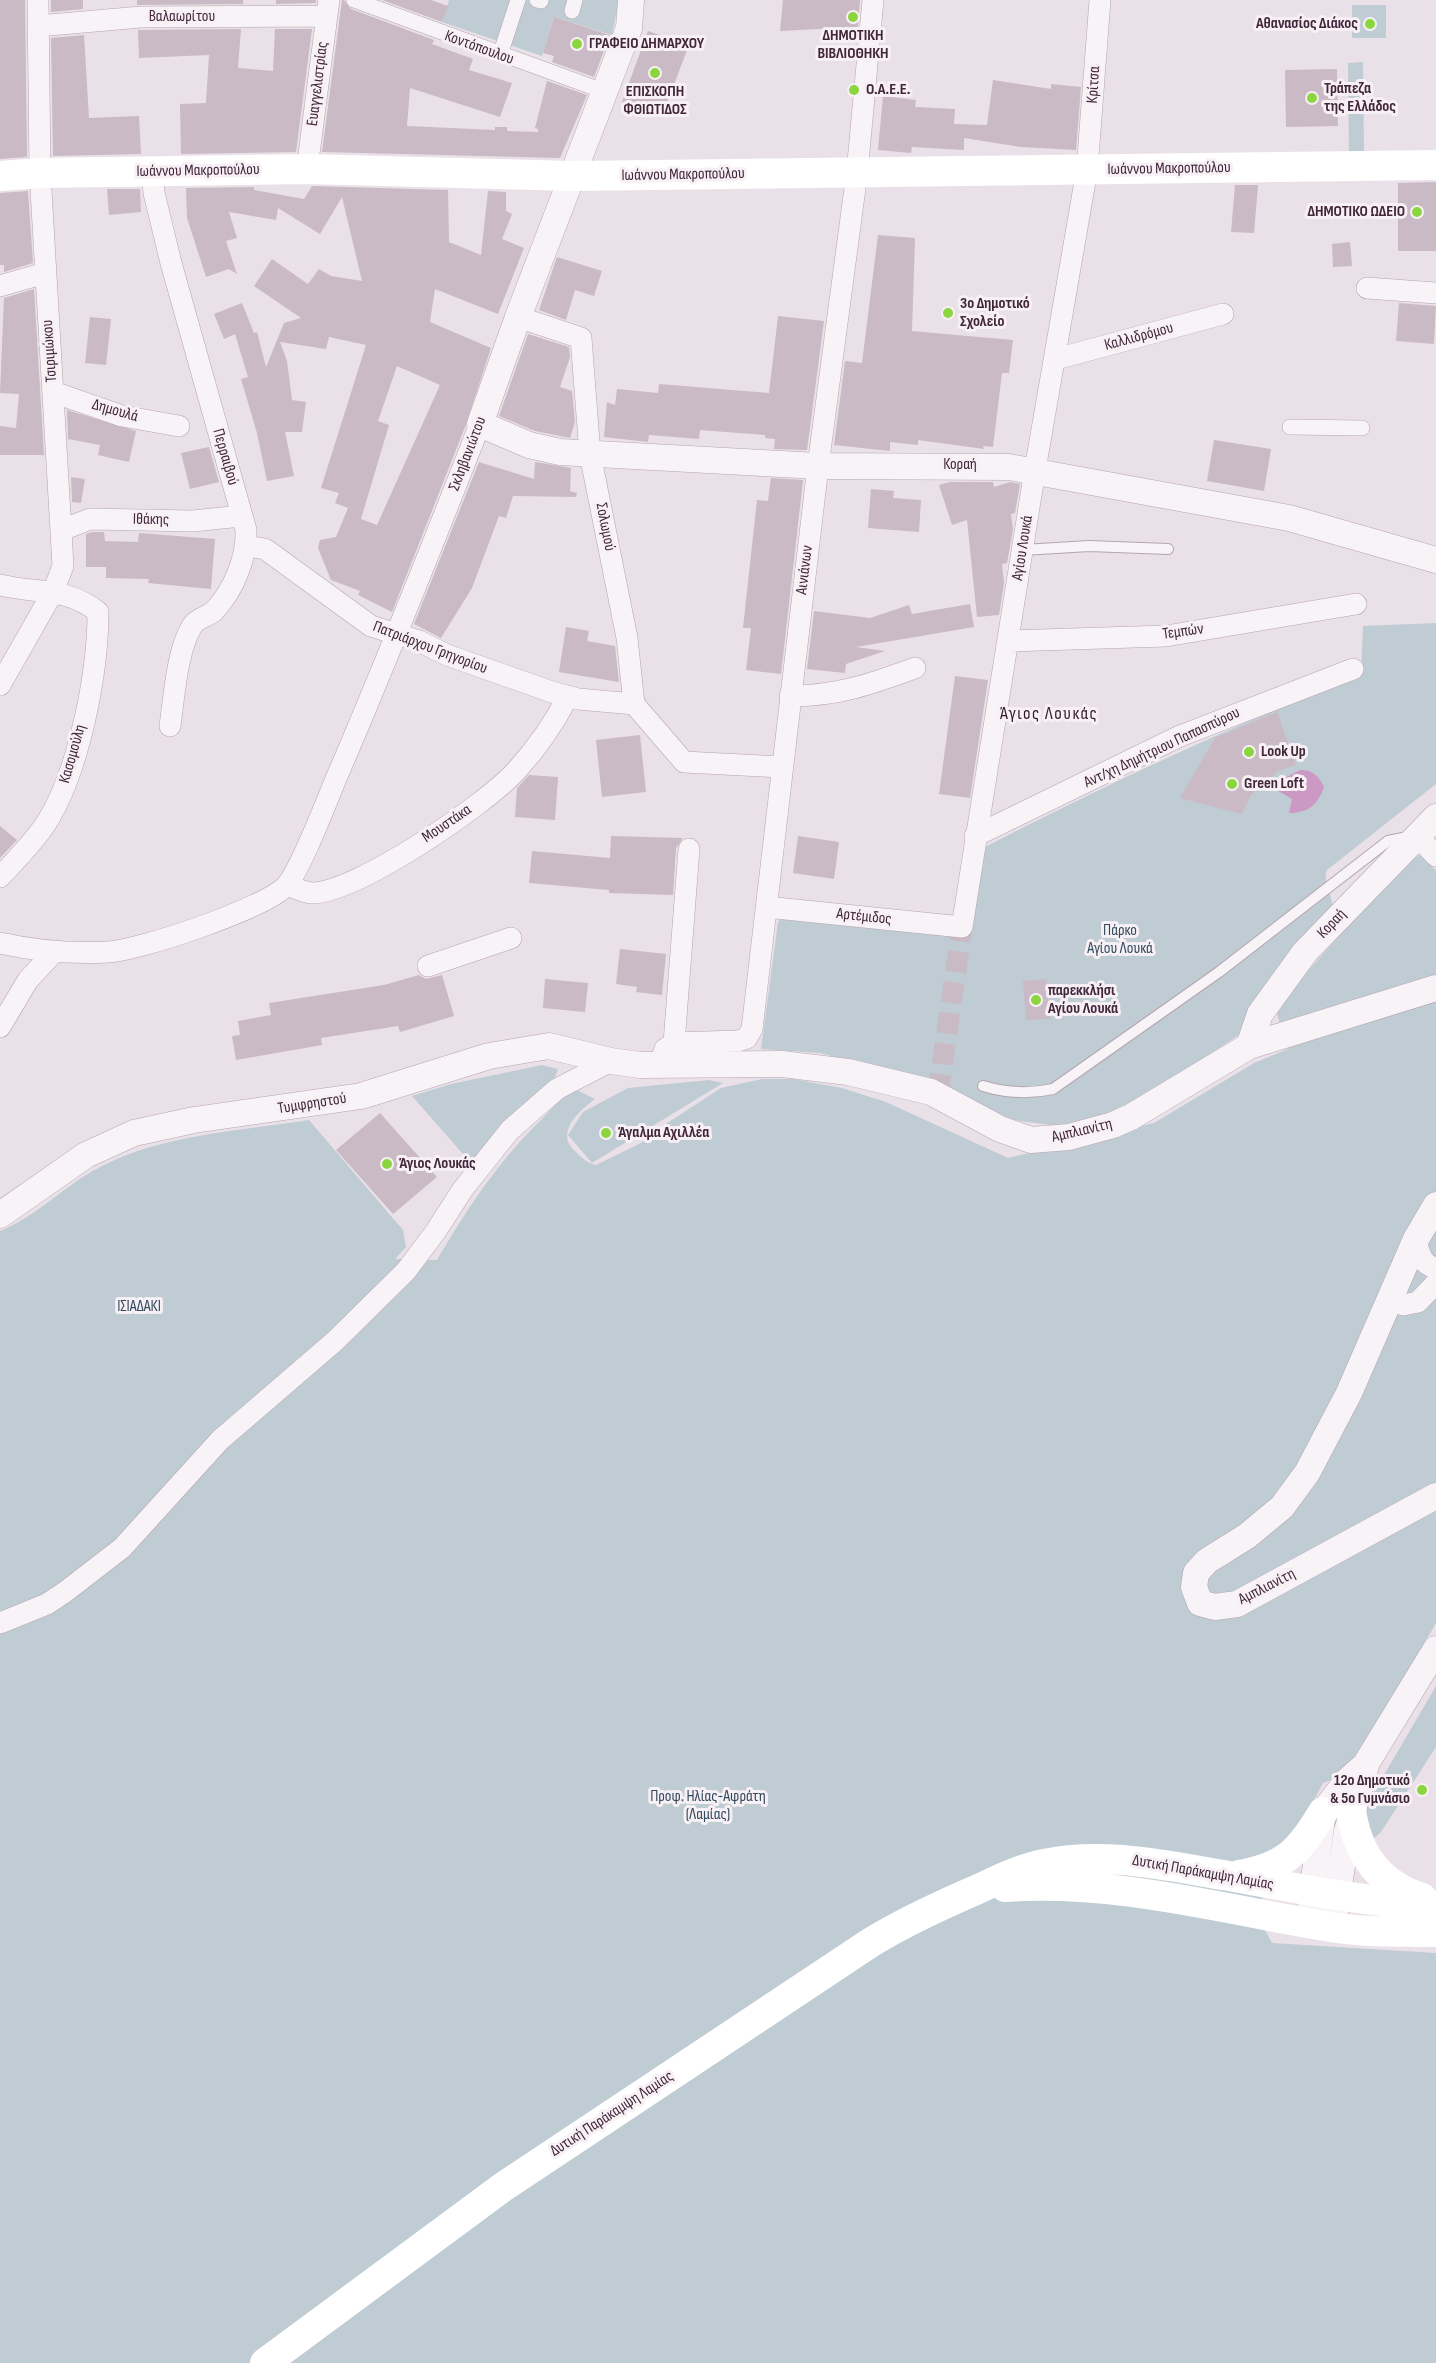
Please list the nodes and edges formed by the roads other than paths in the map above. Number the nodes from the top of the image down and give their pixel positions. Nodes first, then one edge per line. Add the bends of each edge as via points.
1 (38, 0) edge
2 (354, 0) edge
3 (518, 0) edge
4 (631, 0) edge
5 (873, 0) edge
6 (1100, 0) edge
7 (327, 8) edge
8 (38, 26) junction
9 (500, 55) junction
10 (606, 92) junction
11 (1436, 165) edge
12 (307, 169) junction
13 (1087, 170) junction
14 (152, 171) junction
15 (40, 173) junction
16 (857, 173) junction
17 (0, 176) edge
18 (573, 176) junction
19 (45, 273) junction
20 (0, 286) edge
21 (1366, 288) dead end
22 (1436, 293) edge
23 (1223, 314) dead end
24 (518, 317) junction
25 (1056, 359) junction
26 (53, 392) junction
27 (480, 424) junction
28 (179, 426) dead end
29 (1290, 427) dead end
30 (1362, 428) dead end
31 (590, 454) junction
32 (818, 466) junction
33 (1035, 470) junction
34 (241, 516) junction
35 (62, 530) junction
36 (246, 546) junction
37 (1168, 549) dead end
38 (1023, 550) junction
39 (1436, 560) edge
40 (0, 585) edge
41 (53, 592) junction
42 (1356, 604) dead end
43 (398, 634) junction
44 (1009, 641) junction
45 (915, 668) dead end
46 (1353, 669) dead end
47 (0, 686) edge
48 (568, 696) junction
49 (790, 696) junction
50 (634, 704) junction
51 (170, 726) dead end
52 (782, 767) junction
53 (1436, 817) edge
54 (975, 836) junction
55 (1418, 836) junction
56 (689, 849) dead end
57 (1436, 856) edge
58 (0, 877) edge
59 (281, 890) junction
60 (766, 908) junction
61 (962, 927) joint
62 (511, 938) dead end
63 (0, 943) edge
64 (54, 951) junction
65 (428, 966) dead end
66 (1436, 988) edge
67 (0, 1027) edge
68 (674, 1043) junction
69 (1248, 1046) junction
70 (611, 1061) junction
71 (650, 1065) junction
72 (983, 1086) dead end
73 (1436, 1205) edge
74 (0, 1215) edge
75 (1416, 1239) junction
76 (1436, 1268) edge
77 (1436, 1283) edge
78 (1389, 1297) junction
79 (1436, 1496) edge
80 (0, 1623) edge
81 (1436, 1649) edge
82 (1337, 1811) junction
83 (1229, 1876) junction
84 (975, 1890) junction
85 (1324, 1894) junction
86 (1436, 1905) edge
87 (1321, 1926) junction
88 (1436, 1932) edge
89 (265, 2363) edge

1 - 8 street, Τσιριμώκου
2 - 9 street, Κοντόπουλου
3 - 9 street
4 - 10 street, Σκληβανιώτου via 629,28
5 - 16 street, Αινιάνων
6 - 13 street, Κρίτσα
7 - 8 street, Βαλαωρίτου
7 - 12 street, Ευαγγελιστρίας
8 - 15 street, Τσιριμώκου
9 - 10 street, Κοντόπουλου
10 - 18 street, Σκληβανιώτου
11 - 13 main road, Ιωάννου Μακροπούλου
12 - 14 main road, Ιωάννου Μακροπούλου
12 - 18 main road, Ιωάννου Μακροπούλου
13 - 16 main road, Ιωάννου Μακροπούλου
13 - 25 street, Αγίου Λουκά
14 - 15 main road, Ιωάννου Μακροπούλου
14 - 34 street, Περραιβού via 171,263
15 - 17 main road, Ιωάννου Μακροπούλου
15 - 19 street, Τσιριμώκου
16 - 18 main road, Ιωάννου Μακροπούλου
16 - 32 street, Αινιάνων
18 - 24 street, Σκληβανιώτου
19 - 20 street
19 - 26 street, Τσιριμώκου
21 - 22 street
23 - 25 street, Καλλιδρόμου
24 - 27 street, Σκληβανιώτου
24 - 31 street, Σολωμού via 581,338
25 - 33 street, Αγίου Λουκά
26 - 28 street, Δημουλά via 122,416
26 - 35 street, Τσιριμώκου
27 - 31 street, Κοραή via 529,446
27 - 43 street, Σκληβανιώτου
29 - 30 street
31 - 32 street, Κοραή
31 - 50 street, Σολωμού via 627,638
32 - 33 street, Κοραή via 984,465
32 - 49 street, Αινιάνων
33 - 38 street, Αγίου Λουκά
33 - 39 street, Κοραή via 1289,518
34 - 35 street, Ιθάκης via 193,521 90,519
34 - 36 street, Περραιβού
35 - 41 street, Τσιριμώκου via 63,566
36 - 43 street, Πατριάρχου Γρηγορίου via 266,549 360,620
36 - 51 street, Περραιβού via 244,561 215,610 192,626
37 - 38 lane via 1089,546
38 - 44 street, Αγίου Λουκά
40 - 41 street
41 - 47 street, Τσιριμώκου
41 - 58 street, Κασομούλη via 82,599 98,612 94,672 68,776 44,825
42 - 44 street, Τεμπών via 1166,636
43 - 48 street, Πατριάρχου Γρηγορίου via 500,675
43 - 59 street, Σκληβανιώτου via 317,824
44 - 54 street, Αγίου Λουκά
45 - 49 street via 855,689 823,696
46 - 54 street, Αντ/χη Δημήτριου Παπασπύρου via 1180,736
48 - 50 street, Πατριάρχου Γρηγορίου
48 - 59 street, Μουστάκα via 545,735 515,773 451,822 353,881 312,893
49 - 52 street, Αινιάνων
50 - 52 street via 684,762
52 - 60 street, Αινιάνων
53 - 55 street, Κοραή
54 - 61 street, Αγίου Λουκά
55 - 57 street
55 - 69 street, Κοραή via 1305,952 1260,1014
55 - 72 lane via 1388,841 1219,972 1053,1089 1002,1092
56 - 68 street
59 - 64 street via 219,920 110,952
60 - 61 street, Αρτέμιδος
60 - 68 street, Αινιάνων via 751,1034 738,1041
62 - 65 street
63 - 64 street
64 - 67 street via 28,980
66 - 69 street, Αμπλιανίτη
68 - 71 street
69 - 71 street, Αμπλιανίτη via 1113,1125 1046,1140 1031,1140 1000,1129 931,1092 848,1072 782,1064
70 - 71 street, Τυμφρηστού
70 - 74 street, Τυμφρηστού via 549,1046 506,1052 361,1096 150,1129 103,1144
70 - 80 street via 557,1089 510,1130 406,1271 335,1341 220,1440 122,1548 47,1604
73 - 75 street, Αμπλιανίτη
75 - 76 street via 1422,1260
75 - 78 street, Αμπλιανίτη
77 - 78 street via 1415,1303 1403,1305
78 - 79 street, Αμπλιανίτη via 1349,1393 1307,1473 1282,1507 1201,1566 1194,1581 1196,1598 1215,1607 1237,1604
81 - 82 street via 1367,1762 1347,1781
82 - 83 main road via 1285,1860 1266,1869
82 - 85 street
82 - 86 main road via 1375,1870 1396,1888
83 - 84 main road, Δυτική Παράκαμψη Λαμίας via 1142,1861 1077,1859 1029,1868
83 - 85 main road, Δυτική Παράκαμψη Λαμίας
84 - 87 main road, Δυτική Παράκαμψη Λαμίας via 1029,1885 1094,1887 1157,1894
84 - 89 main road, Δυτική Παράκαμψη Λαμίας via 911,1918 870,1943 560,2148
85 - 86 main road, Δυτική Παράκαμψη Λαμίας
85 - 87 street
87 - 88 main road

